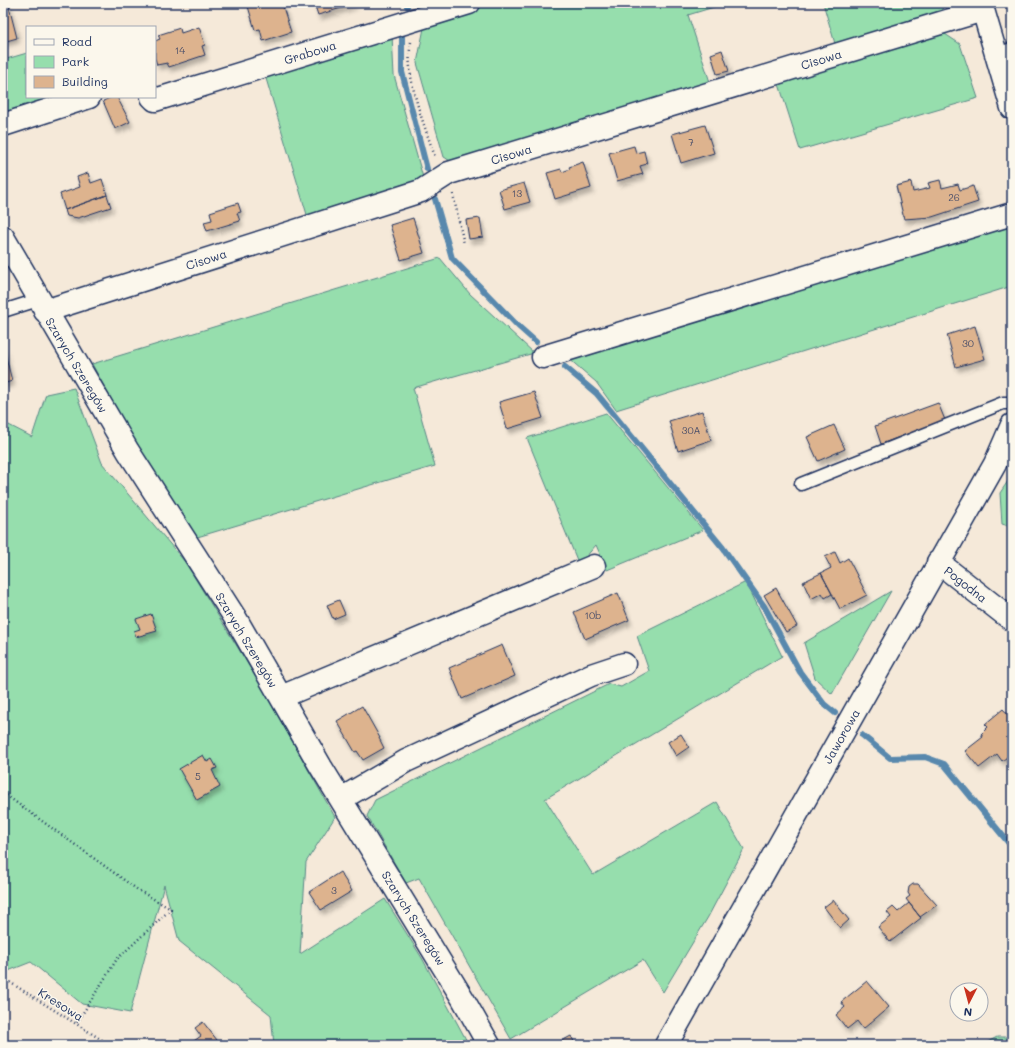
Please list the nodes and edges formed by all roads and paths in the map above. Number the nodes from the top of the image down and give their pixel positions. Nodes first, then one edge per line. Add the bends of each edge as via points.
1 (469, 3) edge
2 (982, 6) edge
3 (416, 19) junction
4 (1004, 52) edge
5 (86, 98) edge
6 (153, 98) edge
7 (1012, 108) edge
8 (3, 125) edge
9 (448, 173) junction
10 (1012, 214) edge
11 (3, 237) edge
12 (464, 244) dead end
13 (42, 305) junction
14 (3, 311) edge
15 (543, 356) dead end
16 (1012, 403) edge
17 (1012, 425) edge
18 (801, 484) dead end
19 (938, 562) junction
20 (594, 566) dead end
21 (1012, 620) edge
22 (624, 664) dead end
23 (281, 697) junction
24 (3, 793) edge
25 (341, 799) junction
26 (3, 978) edge
27 (76, 1024) junction
28 (110, 1045) edge
29 (489, 1045) edge
30 (666, 1045) edge

1 - 3 street, Grabowa
2 - 4 street
2 - 9 street, Cisowa
3 - 6 street, Grabowa via 155,100
3 - 9 path via 409,53 411,78 436,160
4 - 7 street
5 - 8 street
9 - 12 path
9 - 13 street, Cisowa via 422,191
10 - 15 street
11 - 13 street, Szarych Szeregów
13 - 14 lane
13 - 23 street, Szarych Szeregów via 128,451 236,619
16 - 18 lane via 1004,403
17 - 19 street, Jaworowa via 995,464
19 - 21 street, Pogodna
19 - 30 street, Jaworowa via 900,634
20 - 23 street
22 - 25 street via 591,675 406,761
23 - 25 street, Szarych Szeregów
24 - 27 path via 138,890 171,909 117,959
25 - 29 street, Szarych Szeregów
26 - 27 path, Kresowa
27 - 28 path, Kresowa

